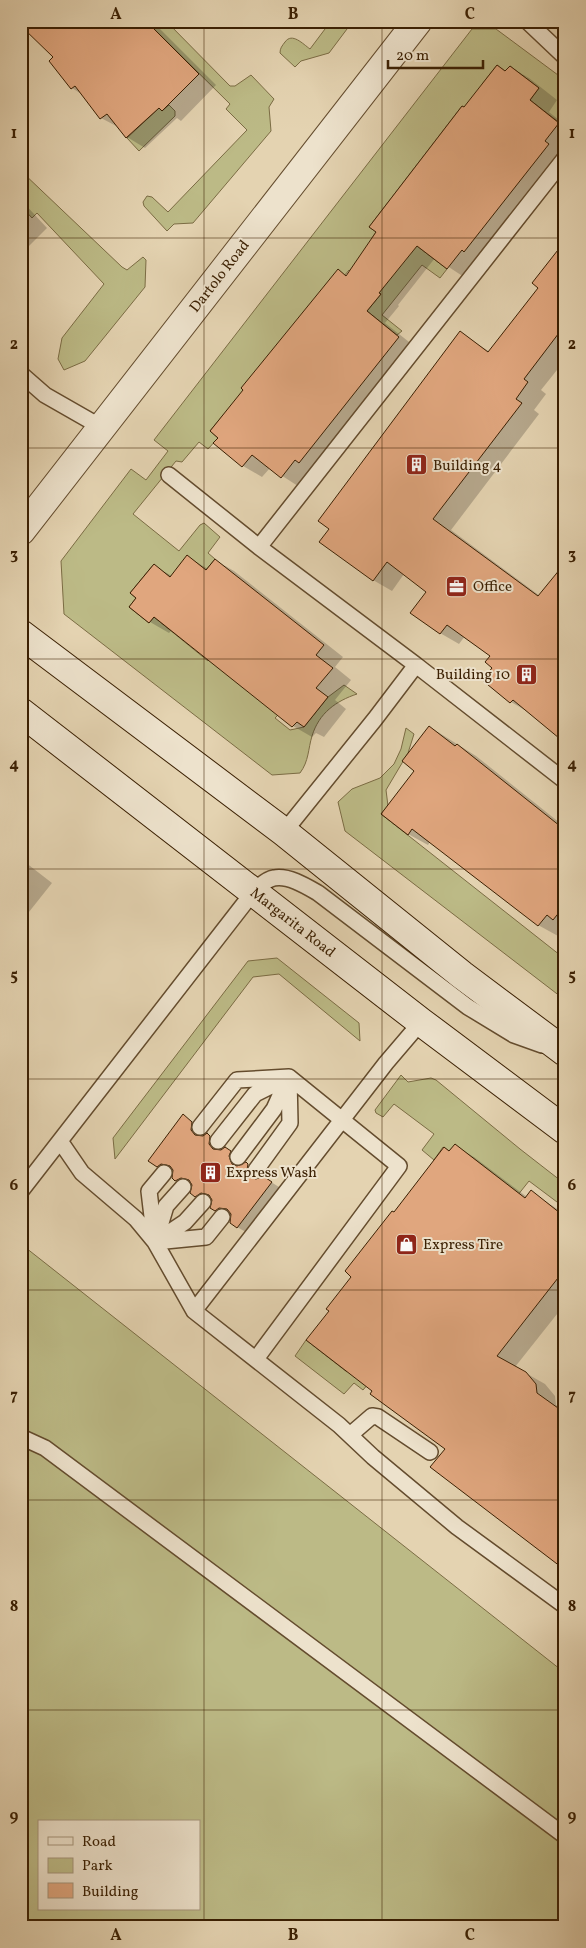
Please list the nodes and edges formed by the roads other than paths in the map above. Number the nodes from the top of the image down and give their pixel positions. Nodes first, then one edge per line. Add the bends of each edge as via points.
1 (418, 21) edge
2 (527, 21) edge
3 (565, 57) edge
4 (565, 158) edge
5 (21, 374) edge
6 (101, 427) junction
7 (169, 474) dead end
8 (21, 531) edge
9 (259, 547) junction
10 (21, 634) edge
11 (416, 665) junction
12 (21, 712) edge
13 (565, 781) edge
14 (284, 832) junction
15 (254, 892) junction
16 (421, 1022) junction
17 (565, 1052) edge
18 (289, 1077) junction
19 (343, 1120) junction
20 (200, 1128) dead end
21 (565, 1130) edge
22 (60, 1141) junction
23 (218, 1141) dead end
24 (238, 1157) dead end
25 (256, 1170) dead end
26 (164, 1173) dead end
27 (183, 1187) dead end
28 (21, 1191) edge
29 (203, 1202) dead end
30 (222, 1217) dead end
31 (155, 1242) junction
32 (194, 1311) junction
33 (256, 1359) junction
34 (350, 1436) junction
35 (21, 1437) edge
36 (430, 1452) dead end
37 (565, 1606) edge
38 (565, 1836) edge

1 - 6 main road, Dartolo Road
2 - 3 lane
4 - 9 lane
5 - 6 lane via 46,395
6 - 8 main road, Dartolo Road
7 - 9 lane
9 - 11 lane
10 - 14 main road
11 - 13 lane
11 - 14 lane
12 - 15 main road, Margarita Road
14 - 17 main road via 462,975
15 - 16 main road, Margarita Road
15 - 17 lane via 274,878 303,885 468,1007 514,1035
15 - 22 lane
16 - 19 lane
16 - 21 main road, Margarita Road
18 - 19 lane
18 - 20 lane via 237,1080
18 - 23 lane via 255,1094
18 - 24 lane via 274,1109
18 - 25 lane via 290,1123
19 - 32 lane
19 - 33 lane via 399,1166
22 - 28 lane
22 - 31 lane via 82,1172 136,1219
26 - 31 lane via 149,1191
27 - 31 lane via 166,1206
29 - 31 lane via 185,1222
30 - 31 lane via 206,1237
31 - 32 lane
32 - 33 lane
33 - 34 lane
34 - 36 lane via 372,1416 378,1417
34 - 37 lane via 458,1527
35 - 38 lane via 45,1448

